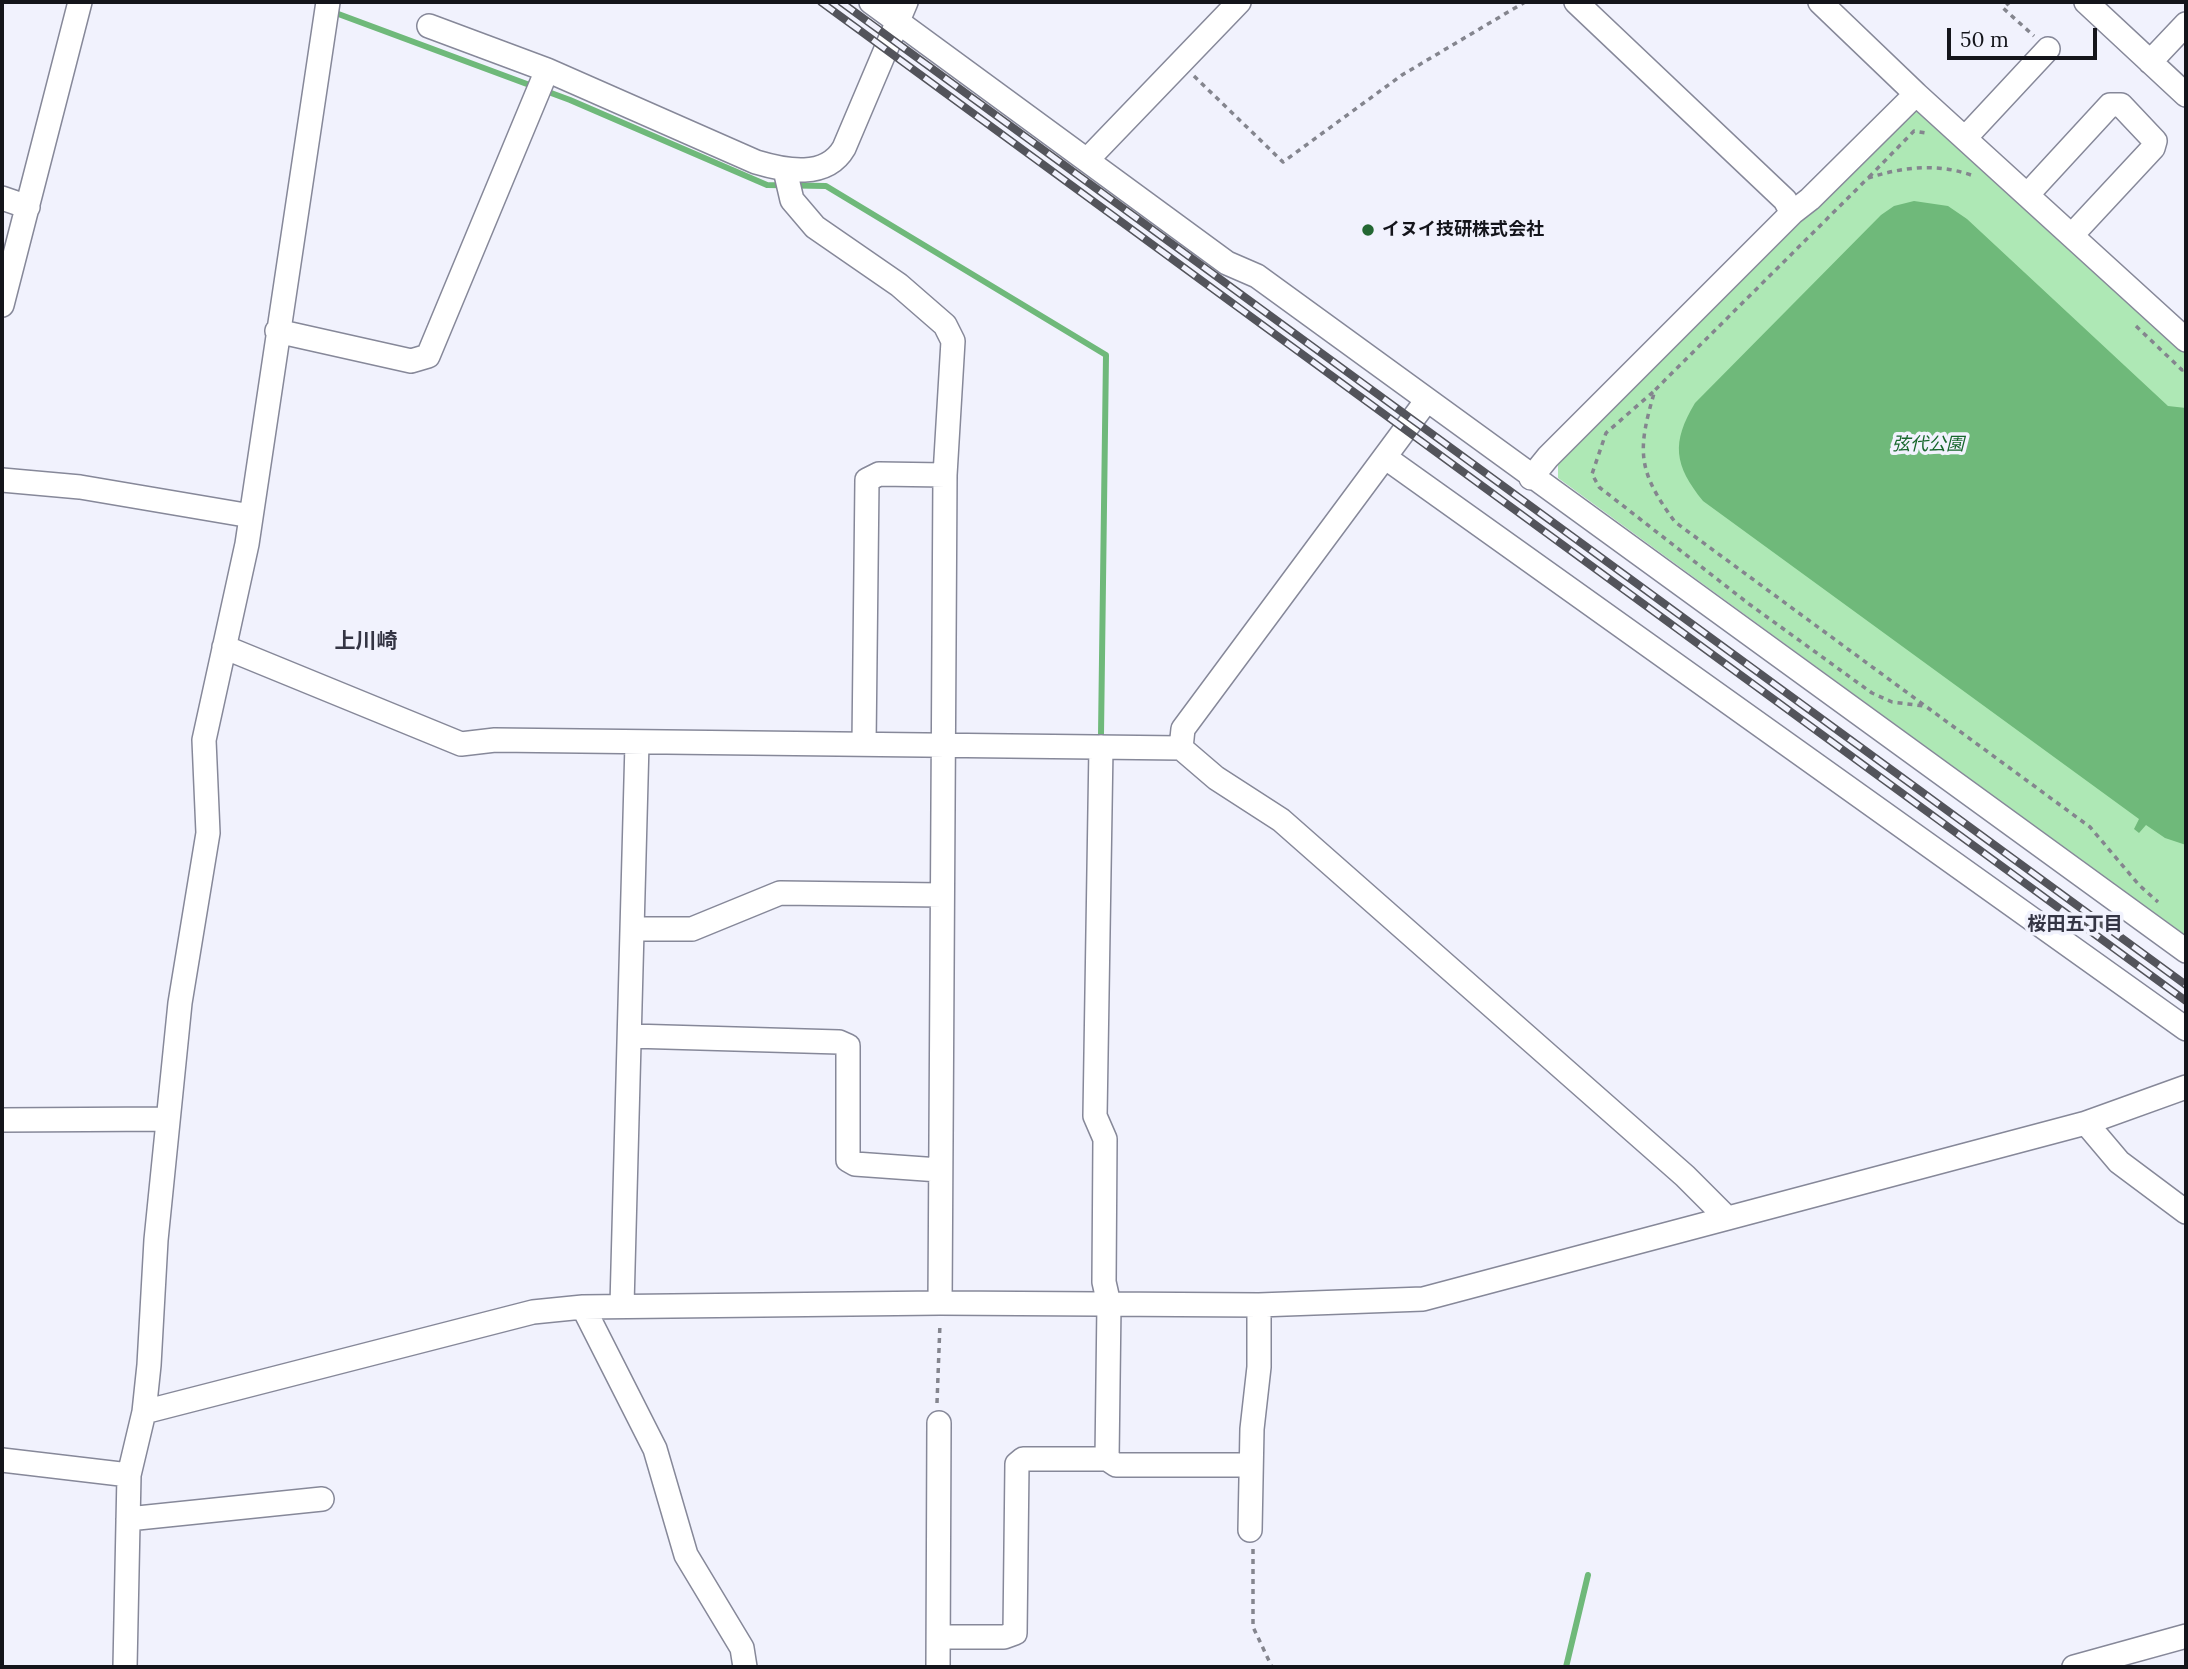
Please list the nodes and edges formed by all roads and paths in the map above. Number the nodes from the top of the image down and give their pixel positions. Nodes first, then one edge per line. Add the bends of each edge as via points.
1 (80, 2) edge
2 (328, 2) edge
3 (871, 2) edge
4 (1239, 2) edge
5 (1525, 2) edge
6 (1576, 2) edge
7 (1820, 2) edge
8 (2010, 2) edge
9 (2090, 3) edge
10 (902, 11) edge
11 (2186, 23) edge
12 (429, 26) dead end
13 (2048, 49) joint
14 (1179, 62) junction
15 (2150, 62) junction
16 (547, 70) junction
17 (1916, 94) junction
18 (2186, 95) edge
19 (1934, 135) dead end
20 (1966, 137) junction
21 (1087, 160) junction
22 (1972, 169) dead end
23 (785, 170) junction
24 (1868, 178) junction
25 (2028, 194) junction
26 (2, 198) edge
27 (28, 207) junction
28 (1792, 213) junction
29 (2072, 235) junction
30 (2, 305) edge
31 (2132, 322) dead end
32 (277, 331) junction
33 (2186, 340) edge
34 (2186, 369) edge
35 (1655, 390) junction
36 (1427, 400) junction
37 (1386, 458) junction
38 (945, 475) junction
39 (1531, 478) junction
40 (2, 480) edge
41 (251, 516) junction
42 (225, 647) junction
43 (1926, 706) junction
44 (637, 743) junction
45 (864, 744) junction
46 (944, 746) junction
47 (1101, 747) junction
48 (1181, 748) junction
49 (943, 895) junction
50 (2168, 911) dead end
51 (633, 929) junction
52 (2186, 951) edge
53 (2186, 1030) edge
54 (631, 1036) junction
55 (2186, 1087) edge
56 (168, 1119) junction
57 (2, 1120) edge
58 (2086, 1123) junction
59 (939, 1170) junction
60 (2186, 1212) edge
61 (1726, 1217) junction
62 (940, 1303) junction
63 (1109, 1304) junction
64 (622, 1305) junction
65 (1259, 1305) junction
66 (583, 1307) junction
67 (144, 1412) junction
68 (939, 1423) joint
69 (1107, 1458) junction
70 (2, 1460) edge
71 (1251, 1465) junction
72 (129, 1475) junction
73 (322, 1499) dead end
74 (128, 1519) junction
75 (1250, 1530) joint
76 (2186, 1636) edge
77 (939, 1637) junction
78 (2143, 1658) edge
79 (125, 1667) edge
80 (745, 1667) edge
81 (938, 1667) edge
82 (1272, 1667) edge
83 (2074, 1667) edge

1 - 27 street
2 - 32 street
3 - 10 street
4 - 14 street
5 - 14 path via 1402,75 1283,162
6 - 28 street via 1785,200
7 - 17 street
8 - 13 path via 2003,8
9 - 15 street
10 - 21 street
10 - 23 street via 837,161 825,168
11 - 15 street
12 - 16 street
13 - 20 street
14 - 21 street
15 - 18 street
16 - 23 street via 755,162
16 - 32 street via 428,356 411,361
17 - 20 street
17 - 28 street
19 - 24 path via 1914,131
20 - 25 street
21 - 36 street
22 - 24 path via 1981,178 1926,167
23 - 38 street via 792,200 815,227 899,285 950,331 954,352
24 - 35 path
25 - 29 street
25 - 29 street via 2110,105 2121,105 2150,133 2153,148
26 - 27 street
27 - 30 street
28 - 39 street
29 - 33 street
31 - 34 path
32 - 41 street
35 - 43 path via 1641,455 1653,492 1675,522
35 - 43 path via 1606,433 1592,474 1599,487 1872,693 1892,702
36 - 37 street
36 - 39 street
37 - 48 street via 1183,729
37 - 53 street
38 - 45 street via 879,474 867,480
38 - 46 street
39 - 52 street
40 - 41 street via 80,487
41 - 42 street
42 - 44 street via 461,744 495,740
42 - 56 street via 204,740 208,833 180,1003
43 - 50 path via 2090,827 2139,885
44 - 45 street
44 - 51 street
45 - 46 street
46 - 47 street
46 - 49 street
47 - 48 street
47 - 63 street via 1095,1116 1105,1139 1104,1282
48 - 61 street via 1216,778 1281,820
49 - 51 street via 780,893 692,929
49 - 59 street
51 - 54 street
54 - 59 street via 839,1042 848,1046 848,1160
54 - 64 street via 627,1047
55 - 58 street
56 - 57 street
56 - 67 street
58 - 60 street via 2119,1162
58 - 61 street
59 - 62 street
61 - 65 street via 1423,1299
62 - 63 street
62 - 64 street
62 - 68 path
63 - 65 street
63 - 69 street
64 - 66 street
65 - 71 street
66 - 67 street via 533,1312
66 - 80 street via 655,1449 686,1555 742,1648
67 - 72 street
68 - 77 street
69 - 71 street via 1116,1465
69 - 77 street via 1023,1459 1017,1464 1015,1633
70 - 72 street
71 - 75 street
72 - 74 street
73 - 74 street
74 - 79 street
75 - 82 path via 1253,1627
76 - 78 street
77 - 81 street
78 - 83 street

